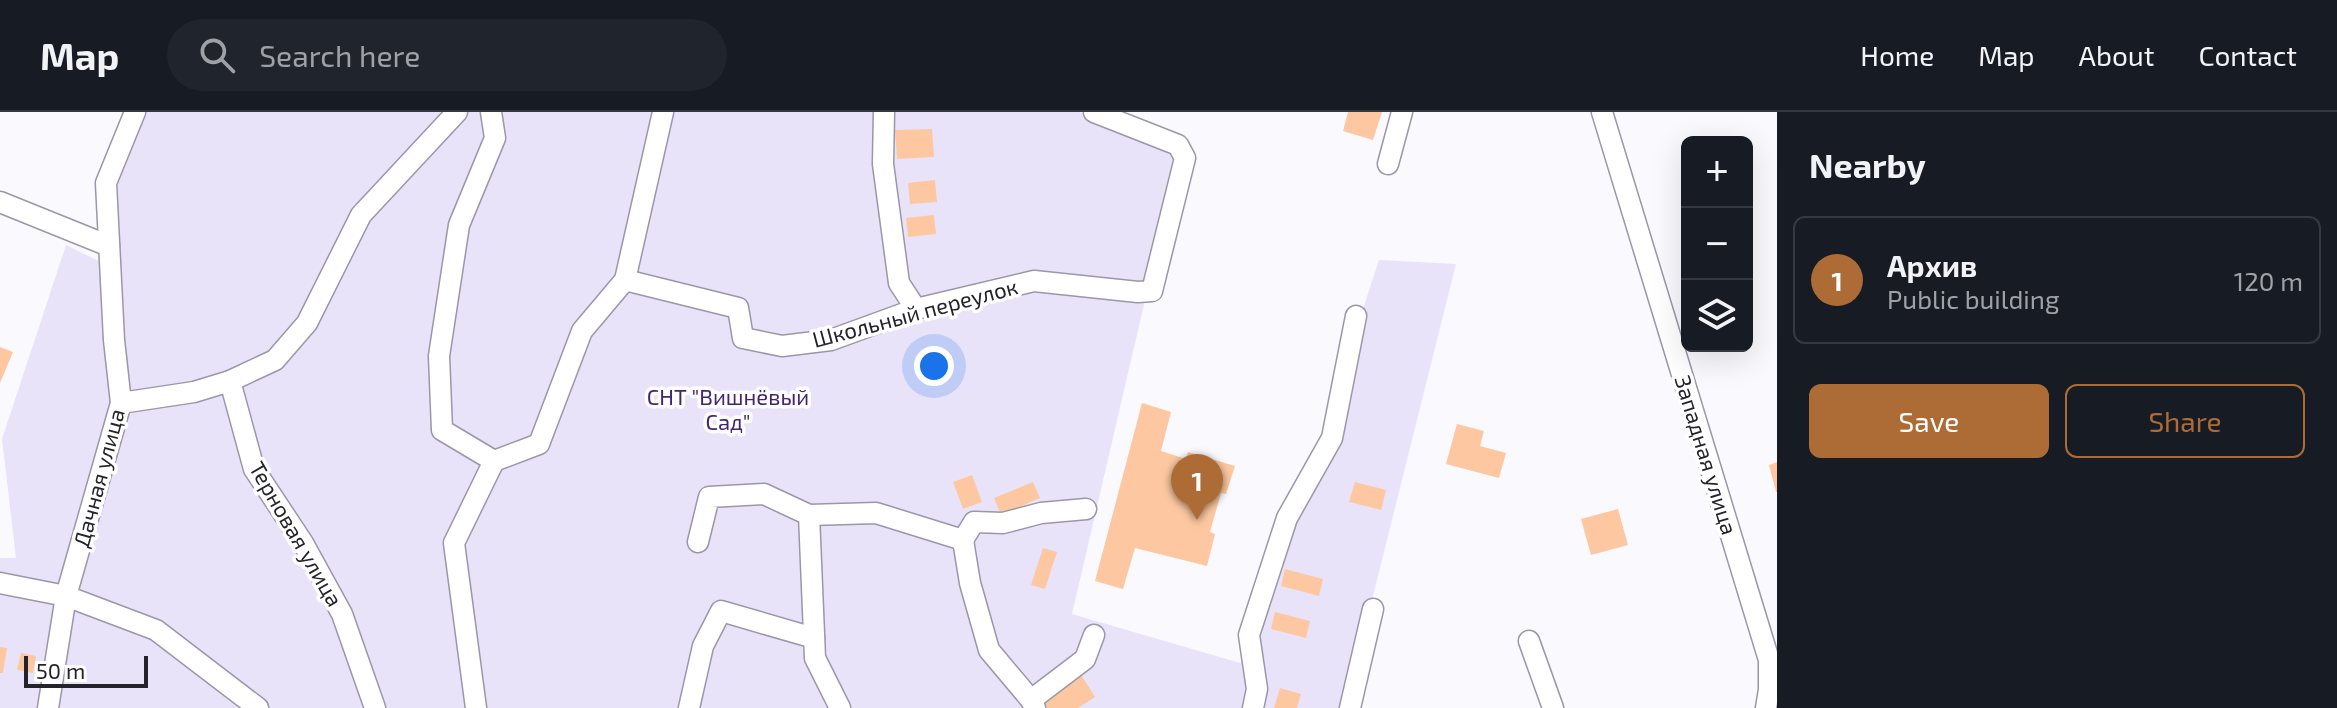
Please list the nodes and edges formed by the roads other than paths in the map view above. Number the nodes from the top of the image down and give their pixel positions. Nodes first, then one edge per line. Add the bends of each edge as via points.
1 (135, 112) edge
2 (457, 112) edge
3 (491, 112) edge
4 (663, 112) edge
5 (884, 112) edge
6 (1094, 112) edge
7 (1402, 112) edge
8 (1602, 112) edge
9 (1388, 164) dead end
10 (0, 202) edge
11 (109, 246) junction
12 (625, 280) junction
13 (916, 309) junction
14 (1356, 316) dead end
15 (230, 381) junction
16 (121, 403) junction
17 (494, 461) junction
18 (1086, 509) dead end
19 (809, 515) junction
20 (963, 540) junction
21 (698, 542) dead end
22 (0, 583) edge
23 (66, 596) junction
24 (1373, 609) dead end
25 (1094, 635) dead end
26 (814, 638) junction
27 (1529, 641) dead end
28 (1033, 704) edge
29 (48, 708) edge
30 (258, 708) edge
31 (375, 708) edge
32 (476, 708) edge
33 (689, 708) edge
34 (840, 708) edge
35 (1253, 708) edge
36 (1350, 708) edge
37 (1553, 708) edge
38 (1766, 708) edge

1 - 11 street, Дачная улица via 106,183
2 - 15 street via 361,215 307,323 275,360
3 - 17 street via 495,138 459,225 439,356 442,430
4 - 12 street
5 - 13 street via 883,164 899,283
6 - 13 street, Школьный переулок via 1178,145 1185,158 1152,291 1034,281
7 - 9 street
8 - 38 street, Западная улица via 1769,660
10 - 11 street
11 - 16 street, Дачная улица
12 - 13 street, Школьный переулок via 738,308 743,338 782,346 831,340
12 - 17 street via 582,331 539,444
14 - 35 street via 1332,438 1287,518 1249,635 1257,689
15 - 16 street
15 - 31 street, Терновая улица via 254,469 342,614
16 - 23 street, Дачная улица
17 - 32 street via 454,543
18 - 20 street via 1003,523 974,522
19 - 20 street via 876,513
19 - 21 street via 764,494 709,497
19 - 26 street
20 - 28 street via 989,650
22 - 23 street
23 - 29 street, Дачная улица
23 - 30 street via 156,630
24 - 36 street
25 - 28 street via 1085,659
26 - 33 street via 721,611 703,646
26 - 34 street via 815,658
27 - 37 street

